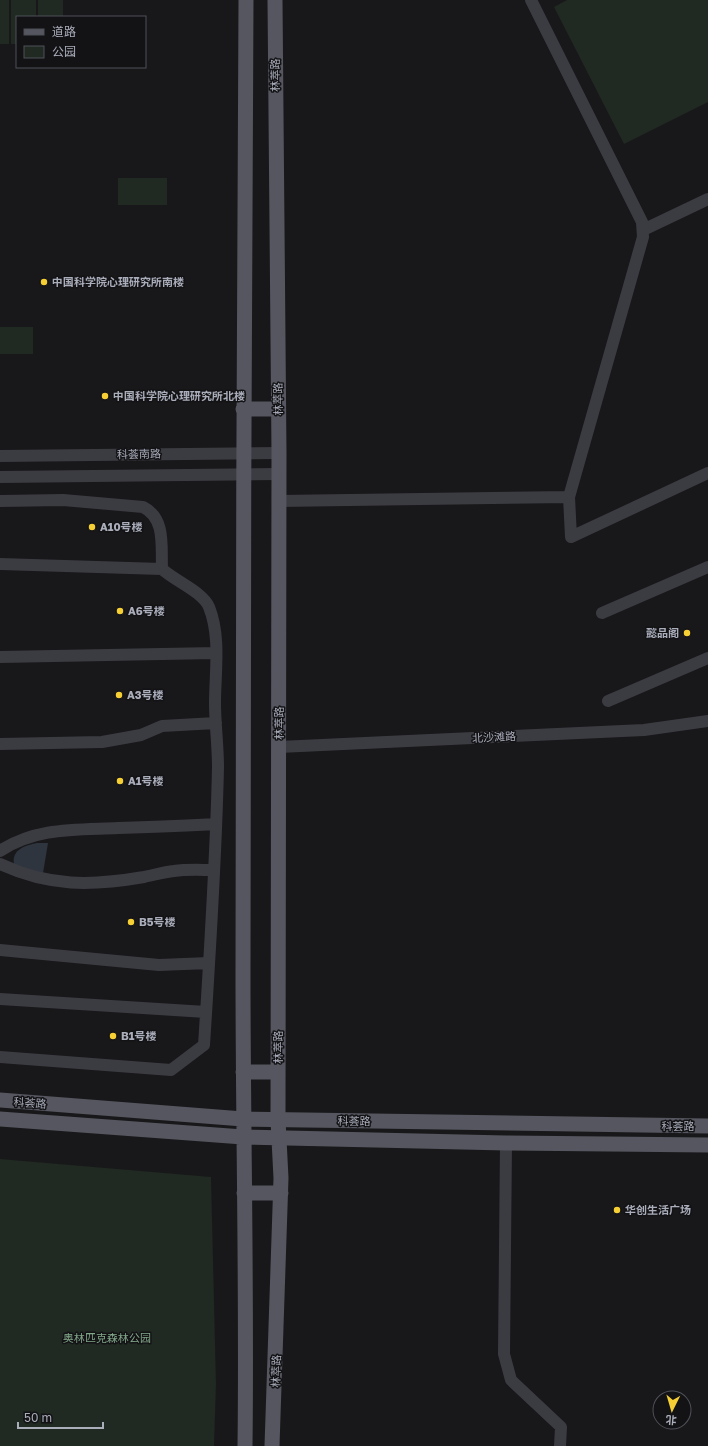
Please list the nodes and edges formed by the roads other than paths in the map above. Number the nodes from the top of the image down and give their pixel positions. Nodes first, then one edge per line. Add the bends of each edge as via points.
1 (246, 0) edge
2 (275, 0) edge
3 (531, 0) edge
4 (708, 199) edge
5 (643, 230) junction
6 (243, 408) junction
7 (278, 409) junction
8 (243, 453) junction
9 (279, 453) junction
10 (0, 456) edge
11 (243, 473) junction
12 (708, 473) edge
13 (278, 474) junction
14 (0, 477) edge
15 (569, 497) junction
16 (0, 501) edge
17 (278, 501) junction
18 (0, 564) edge
19 (708, 567) edge
20 (162, 569) junction
21 (602, 613) dead end
22 (216, 654) junction
23 (0, 657) edge
24 (708, 658) edge
25 (608, 701) dead end
26 (708, 721) edge
27 (216, 723) junction
28 (0, 744) edge
29 (279, 747) junction
30 (216, 824) junction
31 (0, 851) edge
32 (0, 864) edge
33 (214, 870) junction
34 (0, 950) edge
35 (209, 963) junction
36 (0, 998) edge
37 (206, 1012) junction
38 (0, 1057) edge
39 (243, 1072) junction
40 (278, 1072) junction
41 (0, 1100) edge
42 (0, 1119) edge
43 (243, 1119) junction
44 (278, 1120) junction
45 (708, 1126) edge
46 (243, 1136) junction
47 (280, 1138) junction
48 (506, 1143) junction
49 (708, 1145) edge
50 (244, 1193) junction
51 (281, 1193) junction
52 (245, 1446) edge
53 (272, 1446) edge
54 (560, 1446) edge

1 - 6 main road
2 - 7 main road, 林萃路
3 - 5 street via 642,222
4 - 5 street
5 - 15 street
6 - 7 main road
6 - 8 main road
7 - 9 main road, 林萃路
8 - 9 street, 科荟南路
8 - 10 street, 科荟南路
8 - 11 main road
9 - 13 main road, 林萃路
11 - 13 street, 科荟南路
11 - 14 street, 科荟南路
11 - 39 main road
12 - 15 street via 571,537
13 - 17 main road, 林萃路
15 - 17 street
16 - 20 street via 63,500 143,507 157,517
17 - 29 main road, 林萃路
18 - 20 street
19 - 21 street
20 - 22 street via 172,579 204,599 209,606
22 - 23 street
22 - 27 street
24 - 25 street
26 - 29 street, 北沙滩路 via 644,730
27 - 28 street via 162,726 141,735 102,742
27 - 30 street
29 - 40 main road, 林萃路
30 - 31 street via 62,830 36,835
30 - 33 street
32 - 33 street via 21,874 73,884 175,871
33 - 35 street
34 - 35 street via 159,965
35 - 37 street
36 - 37 street
37 - 38 street via 204,1045 171,1070
39 - 40 main road
39 - 43 main road
40 - 44 main road, 林萃路
41 - 43 main road, 科荟路
42 - 46 main road, 科荟路
43 - 44 main road, 科荟路
43 - 46 main road
44 - 45 main road, 科荟路
44 - 47 main road, 林萃路
46 - 47 main road, 科荟路
46 - 50 main road
47 - 48 main road, 科荟路
47 - 51 main road, 林萃路
48 - 49 main road, 科荟路
48 - 54 street via 504,1354 510,1380 561,1427
50 - 51 main road
50 - 52 main road
51 - 53 main road, 林萃路

